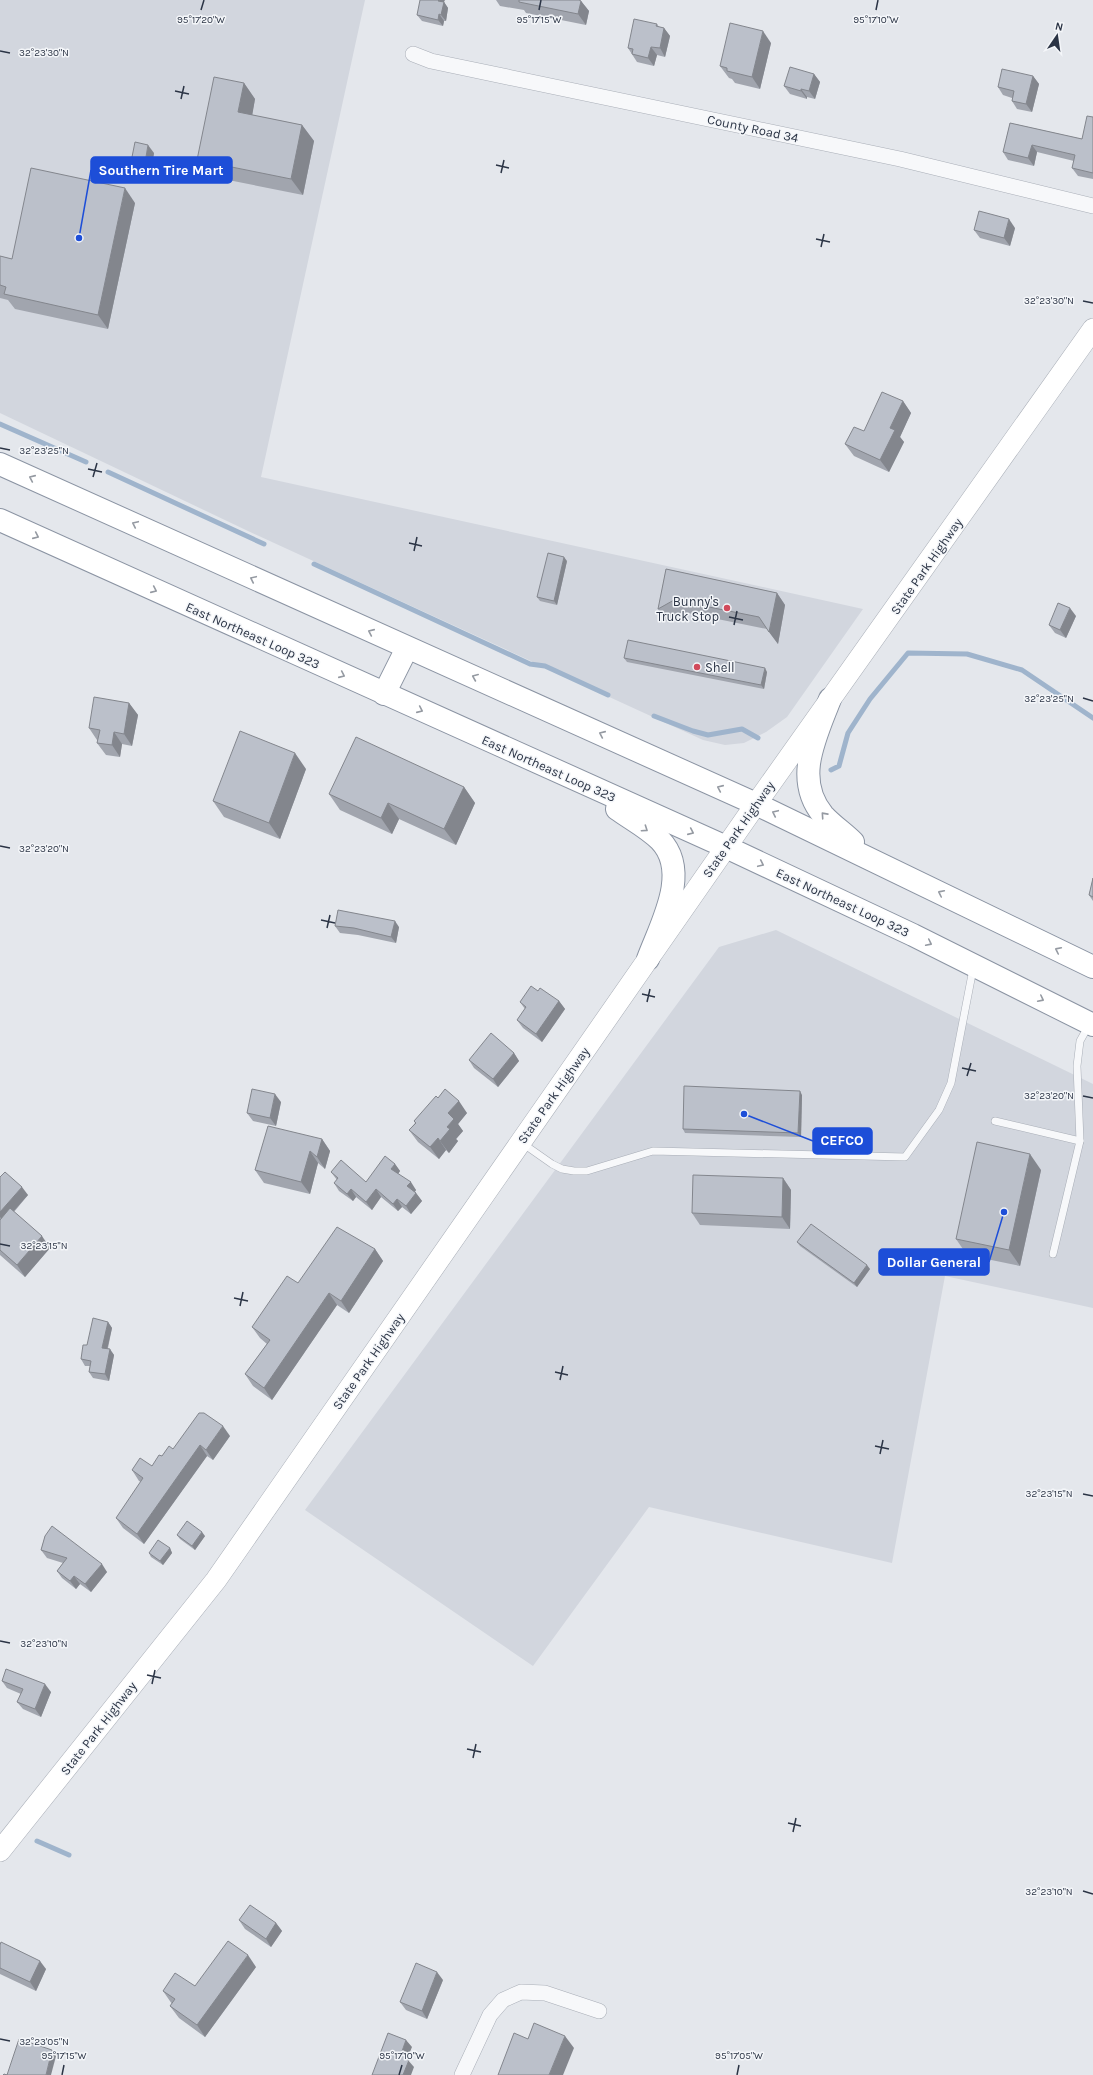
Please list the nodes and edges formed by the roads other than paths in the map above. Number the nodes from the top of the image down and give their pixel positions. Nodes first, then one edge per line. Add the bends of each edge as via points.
1 (413, 54) dead end
2 (1093, 206) edge
3 (1093, 329) edge
4 (0, 464) edge
5 (0, 520) edge
6 (407, 648) junction
7 (384, 694) junction
8 (830, 699) junction
9 (579, 782) junction
10 (756, 804) junction
11 (726, 847) junction
12 (874, 860) junction
13 (648, 958) junction
14 (974, 965) junction
15 (1093, 967) edge
16 (1092, 1022) edge
17 (995, 1121) dead end
18 (1080, 1141) junction
19 (520, 1142) junction
20 (1053, 1254) dead end
21 (0, 1852) edge
22 (599, 2011) dead end
23 (462, 2075) edge

1 - 2 street, County Road 34 via 431,60 900,159
3 - 8 main road, State Park Highway
6 -> 4 highway
5 -> 7 highway, East Northeast Loop 323
6 - 7 highway
10 -> 6 highway
7 -> 9 highway, East Northeast Loop 323
8 - 10 main road, State Park Highway
12 -> 8 highway via 824,817 809,787 810,754
9 -> 11 highway, East Northeast Loop 323
9 -> 13 highway via 661,841 671,860 674,879 672,892
10 - 11 main road, State Park Highway
12 -> 10 highway
11 - 13 main road, State Park Highway
11 -> 14 highway, East Northeast Loop 323
15 -> 12 highway
13 - 19 main road, State Park Highway
14 -> 16 highway, East Northeast Loop 323
14 - 19 lane via 951,1083 939,1110 905,1157 653,1151 588,1171 574,1171 552,1164
16 - 18 lane via 1080,1042 1077,1066
17 - 18 lane
18 - 20 lane
19 - 21 main road, State Park Highway via 216,1580
22 - 23 street via 545,1993 521,1992 503,2000 490,2015

